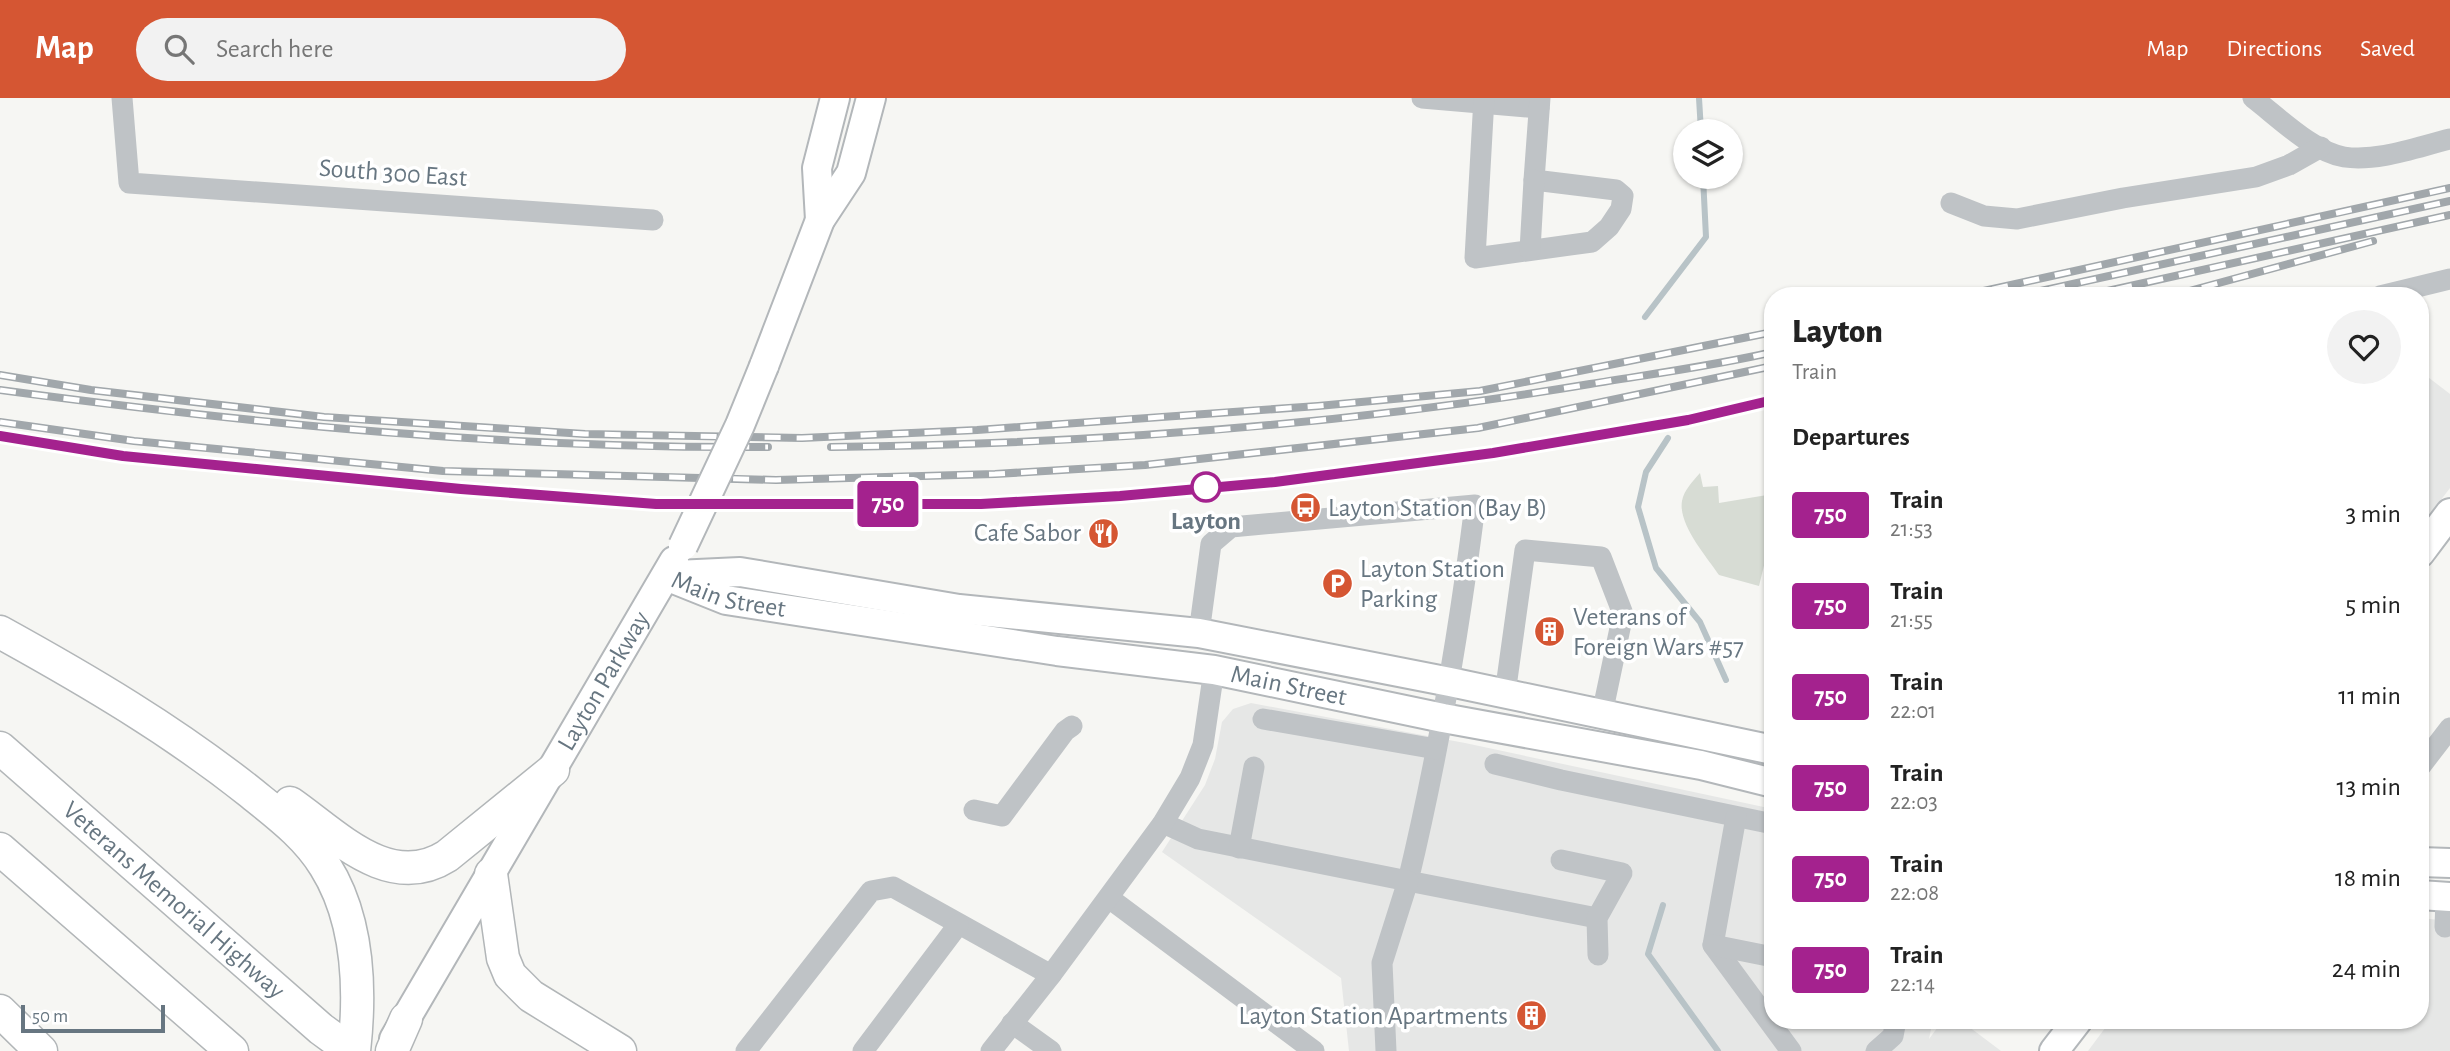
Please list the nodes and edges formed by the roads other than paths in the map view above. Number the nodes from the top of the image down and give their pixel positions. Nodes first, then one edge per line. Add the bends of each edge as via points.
1 (122, 98) edge
2 (835, 98) edge
3 (871, 98) edge
4 (1422, 98) edge
5 (2253, 98) edge
6 (1484, 101) edge
7 (1540, 103) edge
8 (2450, 139) edge
9 (2321, 148) junction
10 (1534, 180) junction
11 (1951, 203) dead end
12 (820, 219) junction
13 (653, 220) dead end
14 (1530, 250) junction
15 (2450, 279) edge
16 (2417, 287) edge
17 (2450, 513) edge
18 (2429, 541) edge
19 (666, 576) junction
20 (0, 632) edge
21 (1199, 633) junction
22 (1214, 670) junction
23 (1450, 682) junction
24 (1505, 694) junction
25 (1602, 714) junction
26 (1443, 718) junction
27 (1263, 719) dead end
28 (1072, 726) dead end
29 (2450, 728) edge
30 (0, 748) edge
31 (1764, 748) edge
32 (1436, 749) junction
33 (203, 755) junction
34 (2429, 755) edge
35 (1495, 764) dead end
36 (1254, 767) dead end
37 (553, 770) junction
38 (1764, 781) edge
39 (974, 810) dead end
40 (1736, 817) junction
41 (1764, 822) edge
42 (1163, 823) junction
43 (1239, 848) junction
44 (0, 849) edge
45 (1561, 860) dead end
46 (2429, 862) edge
47 (2450, 863) edge
48 (491, 874) junction
49 (1408, 881) junction
50 (2439, 897) edge
51 (1109, 898) junction
52 (1597, 918) junction
53 (958, 925) junction
54 (2445, 927) dead end
55 (1713, 945) junction
56 (1598, 955) dead end
57 (1764, 955) edge
58 (1051, 975) junction
59 (413, 1007) joint
60 (1764, 1014) edge
61 (1012, 1023) junction
62 (1775, 1029) edge
63 (1895, 1029) edge
64 (2071, 1029) edge
65 (232, 1051) edge
66 (352, 1051) edge
67 (390, 1051) edge
68 (620, 1051) edge
69 (746, 1051) edge
70 (863, 1051) edge
71 (990, 1051) edge
72 (1051, 1051) edge
73 (1314, 1051) edge
74 (1386, 1051) edge
75 (1791, 1051) edge
76 (1876, 1051) edge
77 (2054, 1051) edge

1 - 13 street, South 300 East via 129,183
2 - 12 main road, Layton Parkway via 817,168
3 - 12 main road, Layton Parkway via 851,173
4 - 6 street
5 - 9 street
6 - 7 street
6 - 14 street via 1475,258
7 - 10 street
8 - 9 street via 2373,157 2342,157
9 - 11 street via 2256,177 2017,219 1984,216
10 - 14 street
10 - 14 street via 1616,190 1623,196 1609,228 1592,242
12 - 19 main road, Layton Parkway, bridge via 740,425
15 - 16 street
17 - 18 main road
19 - 21 main road, Main Street via 740,572 959,609
19 - 22 main road, Main Street via 726,600
19 - 37 main road, Layton Parkway
20 - 33 highway via 134,709
21 - 23 main road, Main Street
21 - 23 street via 1211,544 1231,527 1475,505
22 - 26 main road, Main Street
22 - 42 street via 1203,745
23 - 24 main road, Main Street
23 - 26 street
24 - 25 main road, Main Street
24 - 25 street via 1525,550 1601,556 1623,614
25 - 31 main road, Main Street
26 - 32 street
26 - 38 main road, Main Street
27 - 32 street
28 - 39 street via 1002,816
29 - 34 street
30 - 66 highway, Veterans Memorial Highway via 321,1029
32 - 49 street
33 - 37 highway via 290,803 362,855 404,869 428,866 446,856
33 - 66 highway via 289,824 325,865 339,893 353,943 357,999
35 - 40 street
36 - 43 street
37 - 48 main road, Layton Parkway
40 - 41 street
40 - 55 street
42 - 43 street via 1198,839
42 - 51 street
43 - 49 street
44 - 65 highway
45 - 52 street via 1622,873
46 - 47 main road
48 - 59 main road, Layton Parkway
48 - 68 highway via 503,958 510,975 531,996
49 - 52 street
49 - 74 street via 1382,963
50 - 54 street
51 - 58 street
51 - 73 street
52 - 56 street
53 - 58 street
53 - 69 street via 893,887 871,891
53 - 70 street
55 - 57 street
55 - 60 street
58 - 61 street
59 - 67 highway
61 - 71 street
61 - 72 street
62 - 75 street
63 - 76 street via 1894,1037
64 - 77 main road

